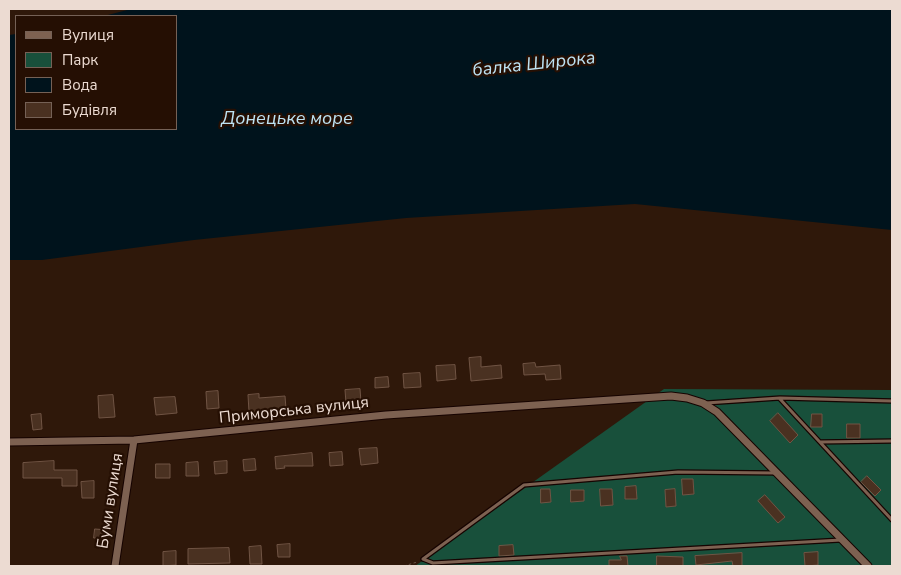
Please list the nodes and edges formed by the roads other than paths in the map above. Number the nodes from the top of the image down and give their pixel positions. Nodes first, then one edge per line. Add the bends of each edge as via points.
1 (780, 398) junction
2 (892, 401) edge
3 (703, 403) junction
4 (134, 440) junction
5 (892, 441) edge
6 (9, 442) edge
7 (820, 442) junction
8 (777, 473) junction
9 (892, 520) edge
10 (842, 540) junction
11 (115, 566) edge
12 (868, 566) edge

1 - 2 lane
1 - 3 lane
1 - 7 lane
3 - 4 street, Приморська вулиця via 671,396 582,401 386,415
3 - 8 street via 717,412
4 - 6 street, Приморська вулиця
4 - 11 street, Буми вулиця
5 - 7 lane
7 - 9 lane
8 - 10 street
8 - 10 lane via 678,472 524,485 423,560 433,563
10 - 12 street

